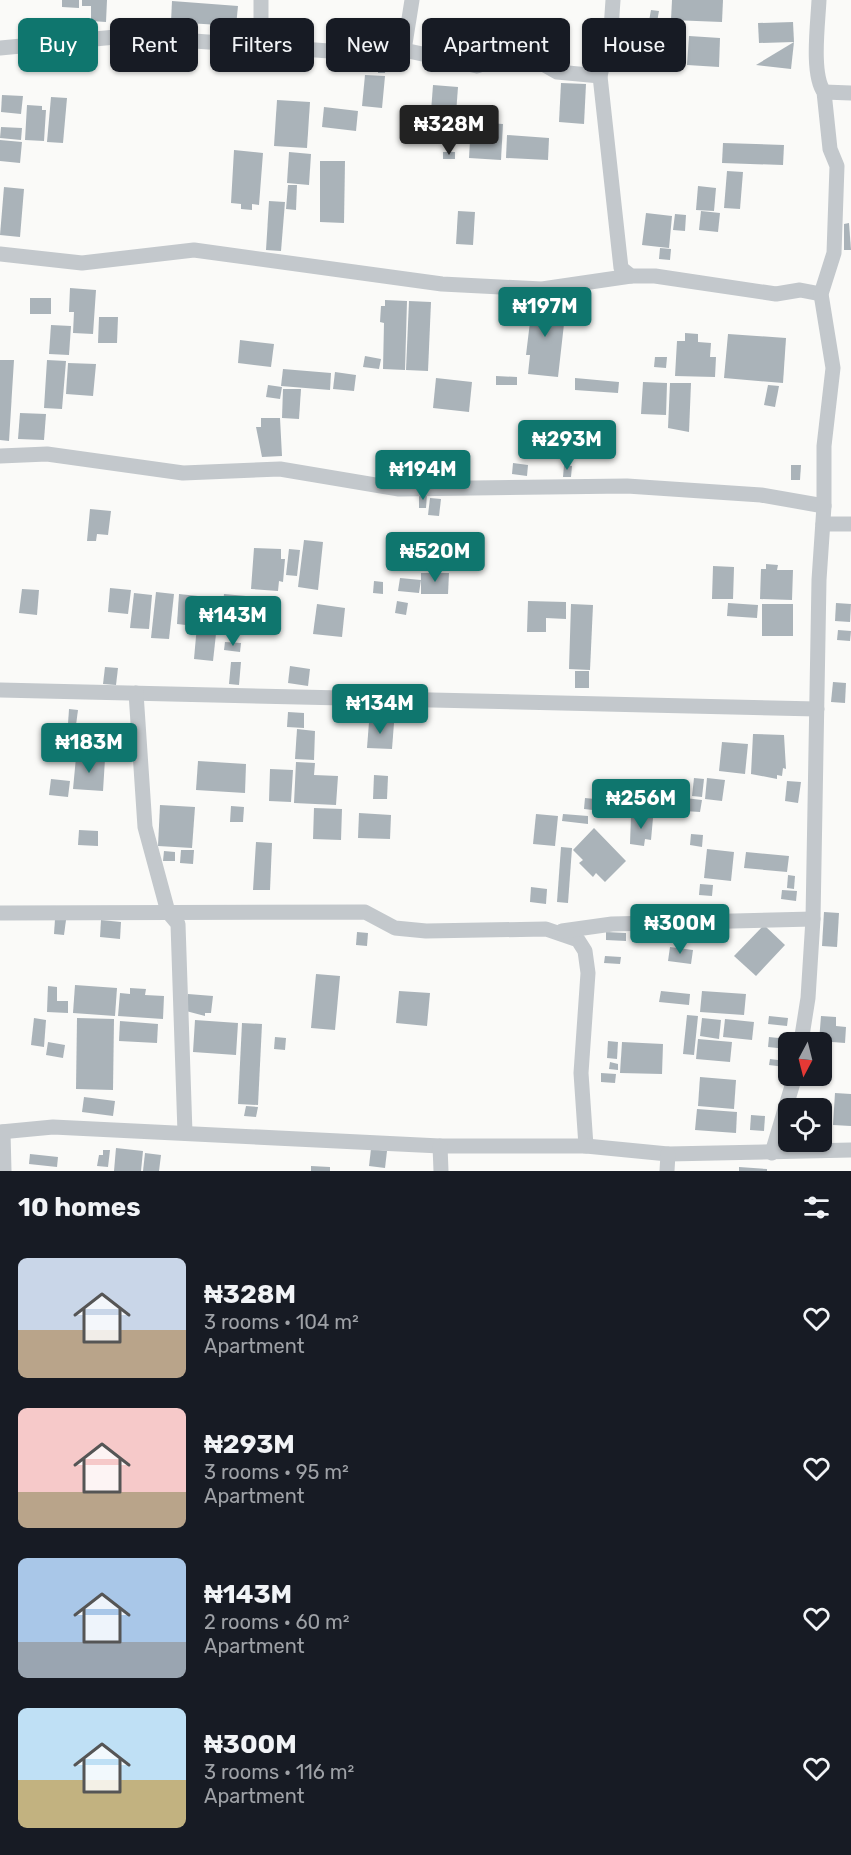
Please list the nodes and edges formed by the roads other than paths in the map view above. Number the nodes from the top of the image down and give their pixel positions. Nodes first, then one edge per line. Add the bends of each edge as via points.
1 (261, 0) edge
2 (412, 0) edge
3 (613, 0) edge
4 (819, 0) edge
5 (261, 18) edge
6 (409, 18) edge
7 (210, 43) edge
8 (0, 48) edge
9 (410, 51) edge
10 (600, 75) junction
11 (824, 92) junction
12 (851, 93) edge
13 (0, 254) edge
14 (631, 276) junction
15 (821, 294) junction
16 (0, 456) edge
17 (824, 506) junction
18 (823, 524) junction
19 (851, 524) edge
20 (0, 690) edge
21 (136, 693) junction
22 (817, 709) junction
23 (168, 912) junction
24 (0, 913) edge
25 (813, 919) junction
26 (558, 932) junction
27 (803, 1032) edge
28 (792, 1086) edge
29 (2, 1132) edge
30 (185, 1133) junction
31 (440, 1146) junction
32 (586, 1146) junction
33 (851, 1149) edge
34 (772, 1153) junction
35 (668, 1154) junction
36 (4, 1171) edge
37 (441, 1171) edge
38 (667, 1171) edge

1 - 5 street
2 - 6 street
3 - 10 street
4 - 11 street via 817,56 819,86
7 - 8 street via 126,36
9 - 10 street via 477,66 520,51 557,72
10 - 14 street via 617,254 621,268
11 - 12 street
11 - 15 street via 830,150 837,166 834,254
13 - 14 street via 82,263 194,250 442,284 542,289
14 - 15 street via 777,294 800,290
15 - 17 street via 833,368 824,446
16 - 17 street via 47,454 183,473 280,469 399,489 627,486 761,495
17 - 18 street
18 - 19 street
18 - 22 street
20 - 21 street
21 - 22 street
21 - 23 street via 145,827
22 - 25 street
23 - 24 street
23 - 26 street via 365,912 395,928
23 - 30 street via 178,924
25 - 26 street via 612,924
25 - 27 street
26 - 32 street via 578,940 585,951 588,973 581,1073
28 - 34 street
29 - 30 street via 53,1127
29 - 36 street
30 - 31 street
31 - 32 street
31 - 37 street
32 - 35 street
33 - 34 street
34 - 35 street
35 - 38 street

